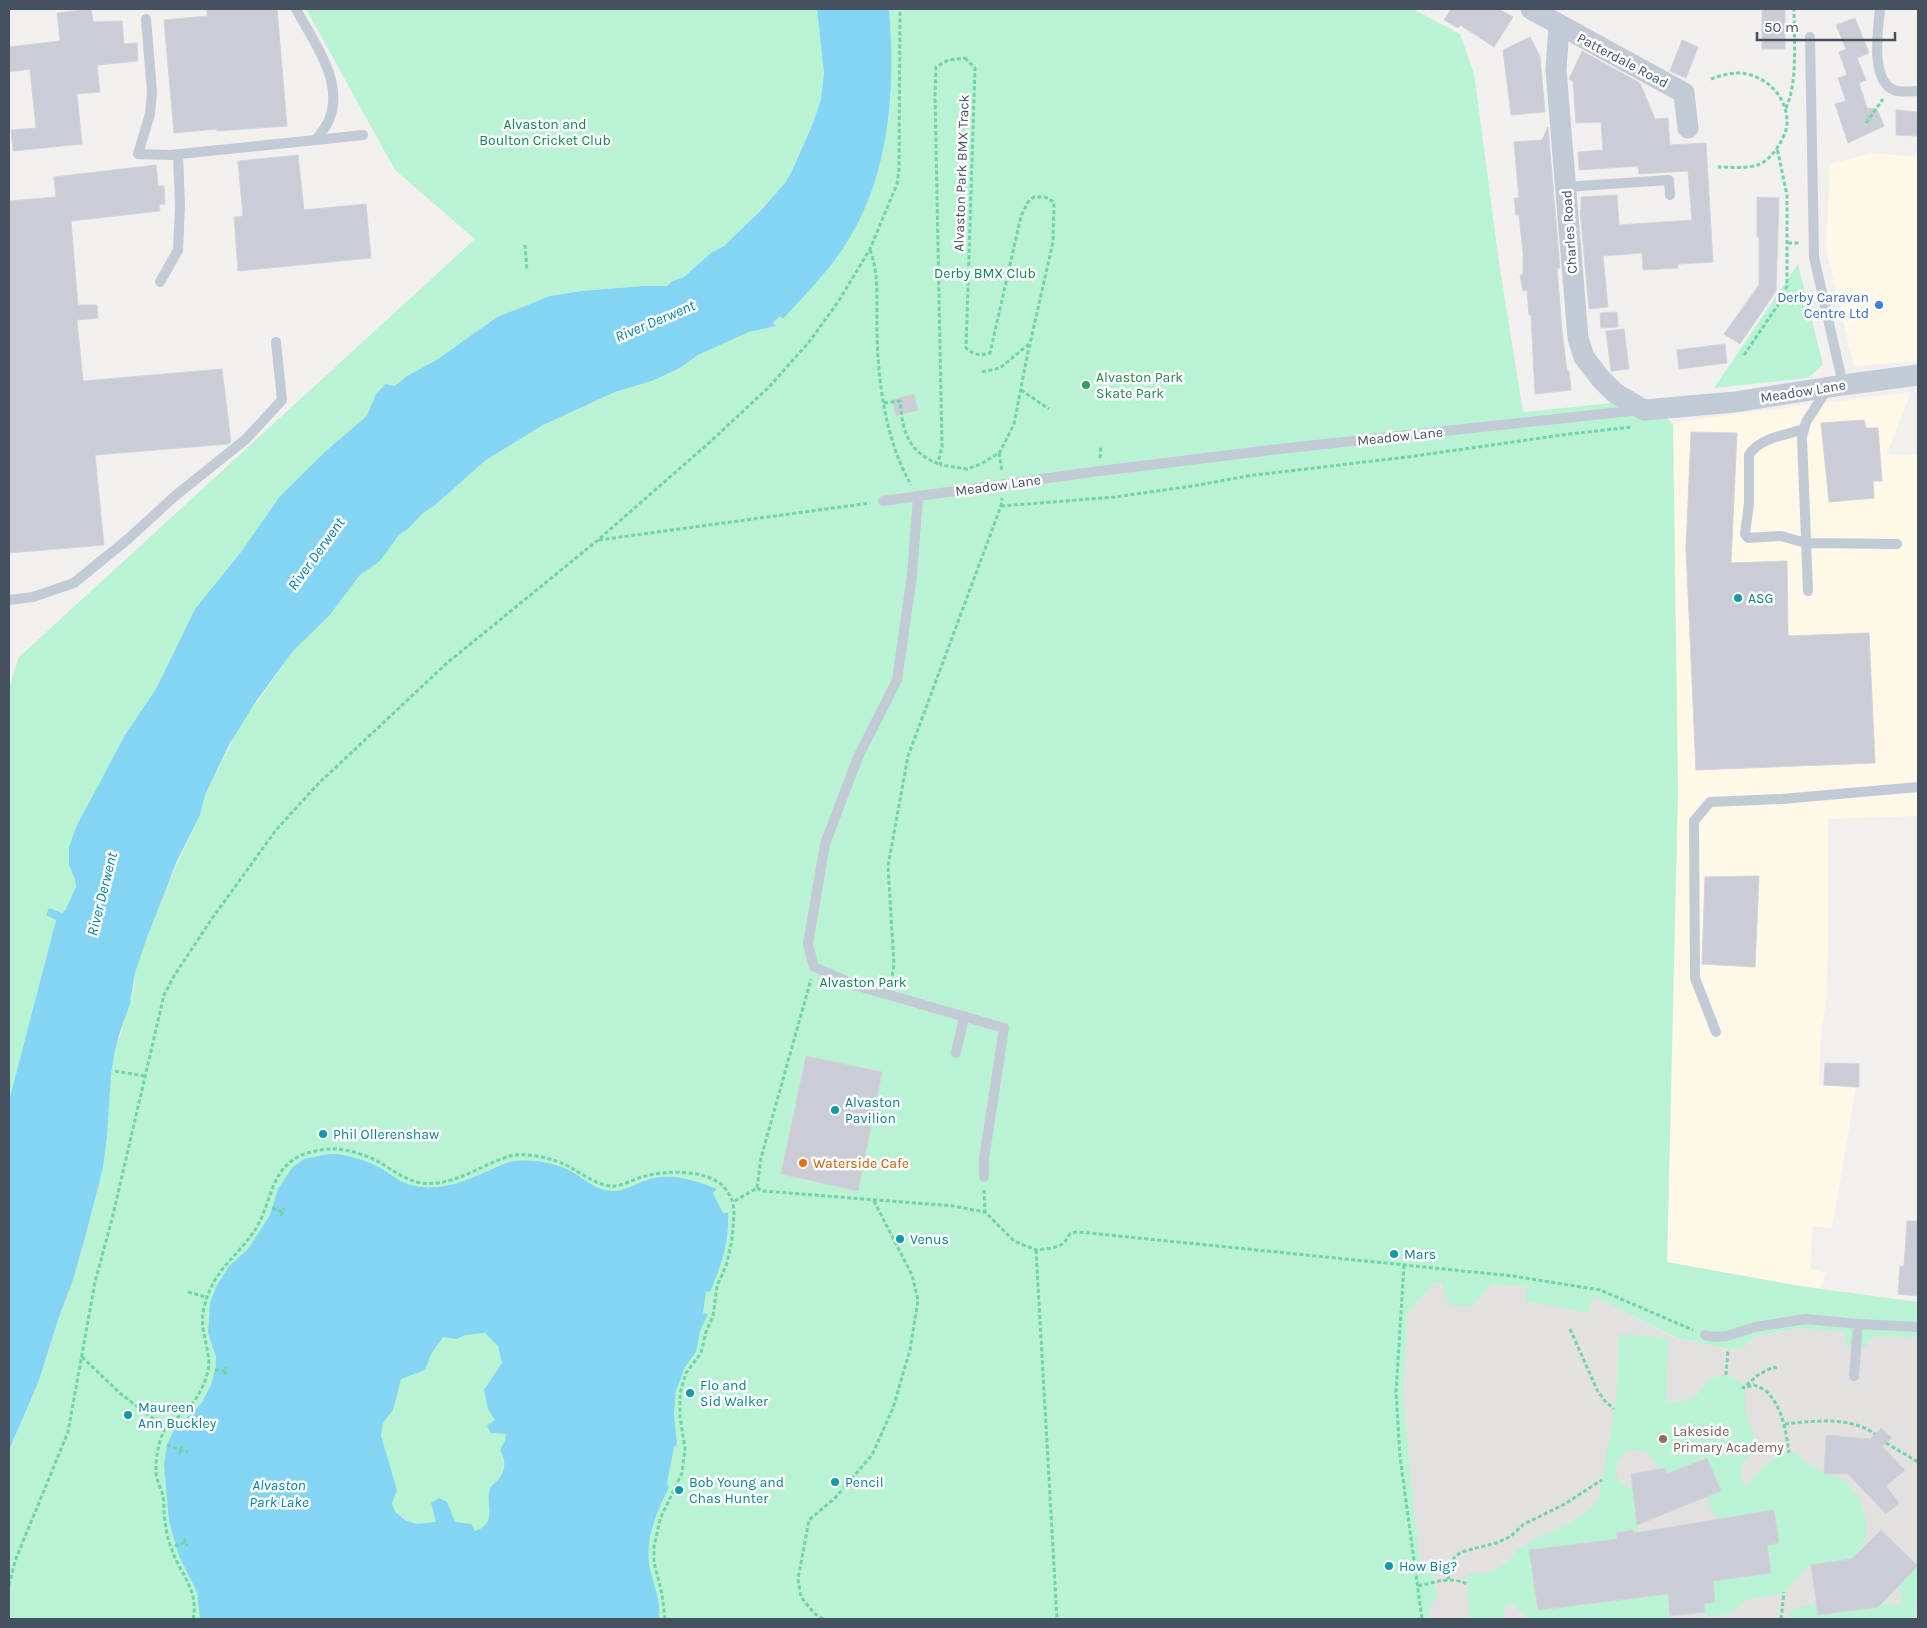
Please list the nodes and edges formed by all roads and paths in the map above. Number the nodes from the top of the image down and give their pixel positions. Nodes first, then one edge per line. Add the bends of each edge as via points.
1 (296, 9) edge
2 (900, 9) edge
3 (1531, 9) edge
4 (1794, 9) edge
5 (1880, 9) edge
6 (146, 19) dead end
7 (1559, 25) junction
8 (1810, 37) dead end
9 (1711, 79) dead end
10 (1892, 88) junction
11 (1918, 91) edge
12 (1785, 109) junction
13 (1866, 123) dead end
14 (1688, 128) dead end
15 (363, 135) dead end
16 (316, 140) junction
17 (1777, 148) junction
18 (178, 154) junction
19 (1718, 167) dead end
20 (1565, 187) junction
21 (1670, 195) dead end
22 (525, 245) dead end
23 (870, 250) junction
24 (527, 272) dead end
25 (160, 282) dead end
26 (276, 342) dead end
27 (1030, 343) junction
28 (1744, 355) dead end
29 (982, 372) dead end
30 (1909, 374) edge
31 (1836, 386) junction
32 (1021, 390) junction
33 (884, 403) junction
34 (1049, 410) dead end
35 (1641, 418) junction
36 (1804, 429) junction
37 (941, 465) junction
38 (1004, 485) junction
39 (918, 497) junction
40 (883, 501) joint
41 (1001, 506) junction
42 (598, 540) junction
43 (1806, 543) junction
44 (1897, 544) dead end
45 (1808, 591) dead end
46 (9, 600) edge
47 (1918, 787) edge
48 (814, 967) junction
49 (890, 996) junction
50 (964, 1016) junction
51 (1716, 1032) dead end
52 (956, 1053) dead end
53 (115, 1071) dead end
54 (145, 1076) junction
55 (984, 1176) joint
56 (757, 1188) junction
57 (874, 1201) junction
58 (733, 1202) junction
59 (272, 1208) dead end
60 (282, 1212) dead end
61 (985, 1212) junction
62 (1036, 1250) junction
63 (1404, 1265) junction
64 (188, 1292) dead end
65 (206, 1297) junction
66 (1858, 1324) junction
67 (1918, 1327) edge
68 (1570, 1328) dead end
69 (1705, 1336) joint
70 (1727, 1336) junction
71 (82, 1356) junction
72 (1777, 1368) dead end
73 (215, 1370) dead end
74 (226, 1371) dead end
75 (1726, 1375) dead end
76 (1854, 1376) dead end
77 (1614, 1409) dead end
78 (1785, 1424) junction
79 (165, 1428) junction
80 (1875, 1434) dead end
81 (1886, 1443) dead end
82 (167, 1445) dead end
83 (188, 1452) dead end
84 (1789, 1454) dead end
85 (1918, 1462) edge
86 (1602, 1480) dead end
87 (185, 1542) dead end
88 (175, 1546) dead end
89 (1448, 1579) junction
90 (1467, 1584) dead end
91 (9, 1585) edge
92 (1418, 1586) junction
93 (1784, 1592) dead end
94 (193, 1619) edge
95 (665, 1619) edge
96 (823, 1619) edge
97 (1057, 1619) edge
98 (1422, 1619) edge
99 (1782, 1619) edge

1 - 16 lane via 326,64 334,95 329,120
2 - 23 path via 899,170 897,184
3 - 7 street, Patterdale Road
4 - 12 path via 1793,79 1791,98
5 - 10 lane via 1877,55 1882,80
6 - 18 lane via 152,92 150,114 138,154
7 - 14 street, Patterdale Road via 1684,93
7 - 20 street, Charles Road via 1556,70
8 - 31 lane via 1814,257
9 - 12 path via 1736,72 1754,75 1778,92
10 - 11 lane via 1895,91
10 - 13 path
12 - 17 path via 1788,122
15 - 16 lane
16 - 18 lane
17 - 19 path via 1770,158 1758,164
17 - 28 path via 1788,196 1788,286
18 - 25 lane via 178,250
20 - 21 lane via 1669,180
20 - 35 street, Charles Road via 1580,348 1590,367
22 - 24 path
23 - 33 path via 875,263 877,335
23 - 42 path via 809,342 769,387
26 - 46 lane via 282,400 246,439 74,583
27 - 29 path via 1000,368
27 - 32 path
27 - 37 path, Alvaston Park BMX Track via 1053,242 1054,202 1045,197 1034,197 1021,216 990,353 981,356 966,348 975,68 964,58 948,60 936,67 935,95
30 - 31 street, Meadow Lane
31 - 35 street, Meadow Lane
31 - 36 lane via 1806,422
32 - 34 path
32 - 37 path via 1014,424 1000,452 967,469
33 - 37 path via 900,401 910,442 926,459
33 - 39 path via 900,462
35 - 38 lane, Meadow Lane via 1279,449
35 - 41 path via 1569,434 1415,456 1248,476 1115,497
36 - 43 lane
36 - 43 lane via 1762,442 1748,455 1749,503 1745,534 1748,538 1782,536
38 - 39 lane, Meadow Lane
38 - 41 path
39 - 40 lane, Meadow Lane
39 - 48 lane via 912,575 897,680 858,757 825,844 808,944
40 - 42 path
41 - 49 path via 908,756 888,866 894,964
42 - 54 path via 447,663 318,784 276,830 174,976 164,995
43 - 44 lane
43 - 45 lane
47 - 51 lane via 1710,802 1694,821 1695,978
48 - 49 lane
48 - 56 path via 764,1149
49 - 50 lane
50 - 52 lane
50 - 55 lane via 1004,1028
53 - 54 path
54 - 71 path via 95,1282
55 - 61 path
56 - 57 path
56 - 58 path
57 - 61 path via 954,1206
57 - 96 path via 912,1275 918,1300 907,1360 893,1408 872,1455 835,1498 809,1520 798,1579 801,1598
58 - 65 path via 721,1184 686,1172 649,1175 612,1186 596,1182 560,1162 513,1155 448,1181 421,1182 348,1150 322,1150 302,1155 286,1165 254,1231 224,1265
58 - 95 path via 732,1234 726,1266 717,1286 713,1316 701,1353 686,1373 679,1400 685,1449 682,1473 660,1519 654,1547
59 - 60 path
61 - 62 path via 1014,1241
62 - 63 path via 1059,1246 1076,1232
62 - 97 path
63 - 69 path via 1584,1286
63 - 92 path via 1396,1392 1401,1464
64 - 65 path
65 - 79 path via 201,1323 209,1359 204,1382 193,1404
66 - 67 lane
66 - 70 lane via 1798,1319
66 - 76 lane
68 - 77 path via 1598,1392
69 - 70 lane
70 - 75 path
71 - 79 path
71 - 91 path via 64,1446 15,1561
72 - 78 path via 1758,1375 1743,1388 1754,1385 1767,1391
73 - 74 path
78 - 80 path via 1838,1422 1856,1424
78 - 84 path
79 - 94 path via 156,1468 157,1479 170,1545 193,1592
81 - 85 path
82 - 83 path
86 - 89 path via 1496,1544 1461,1552 1454,1558
87 - 88 path
89 - 90 path
89 - 92 path
92 - 98 path
93 - 99 path

